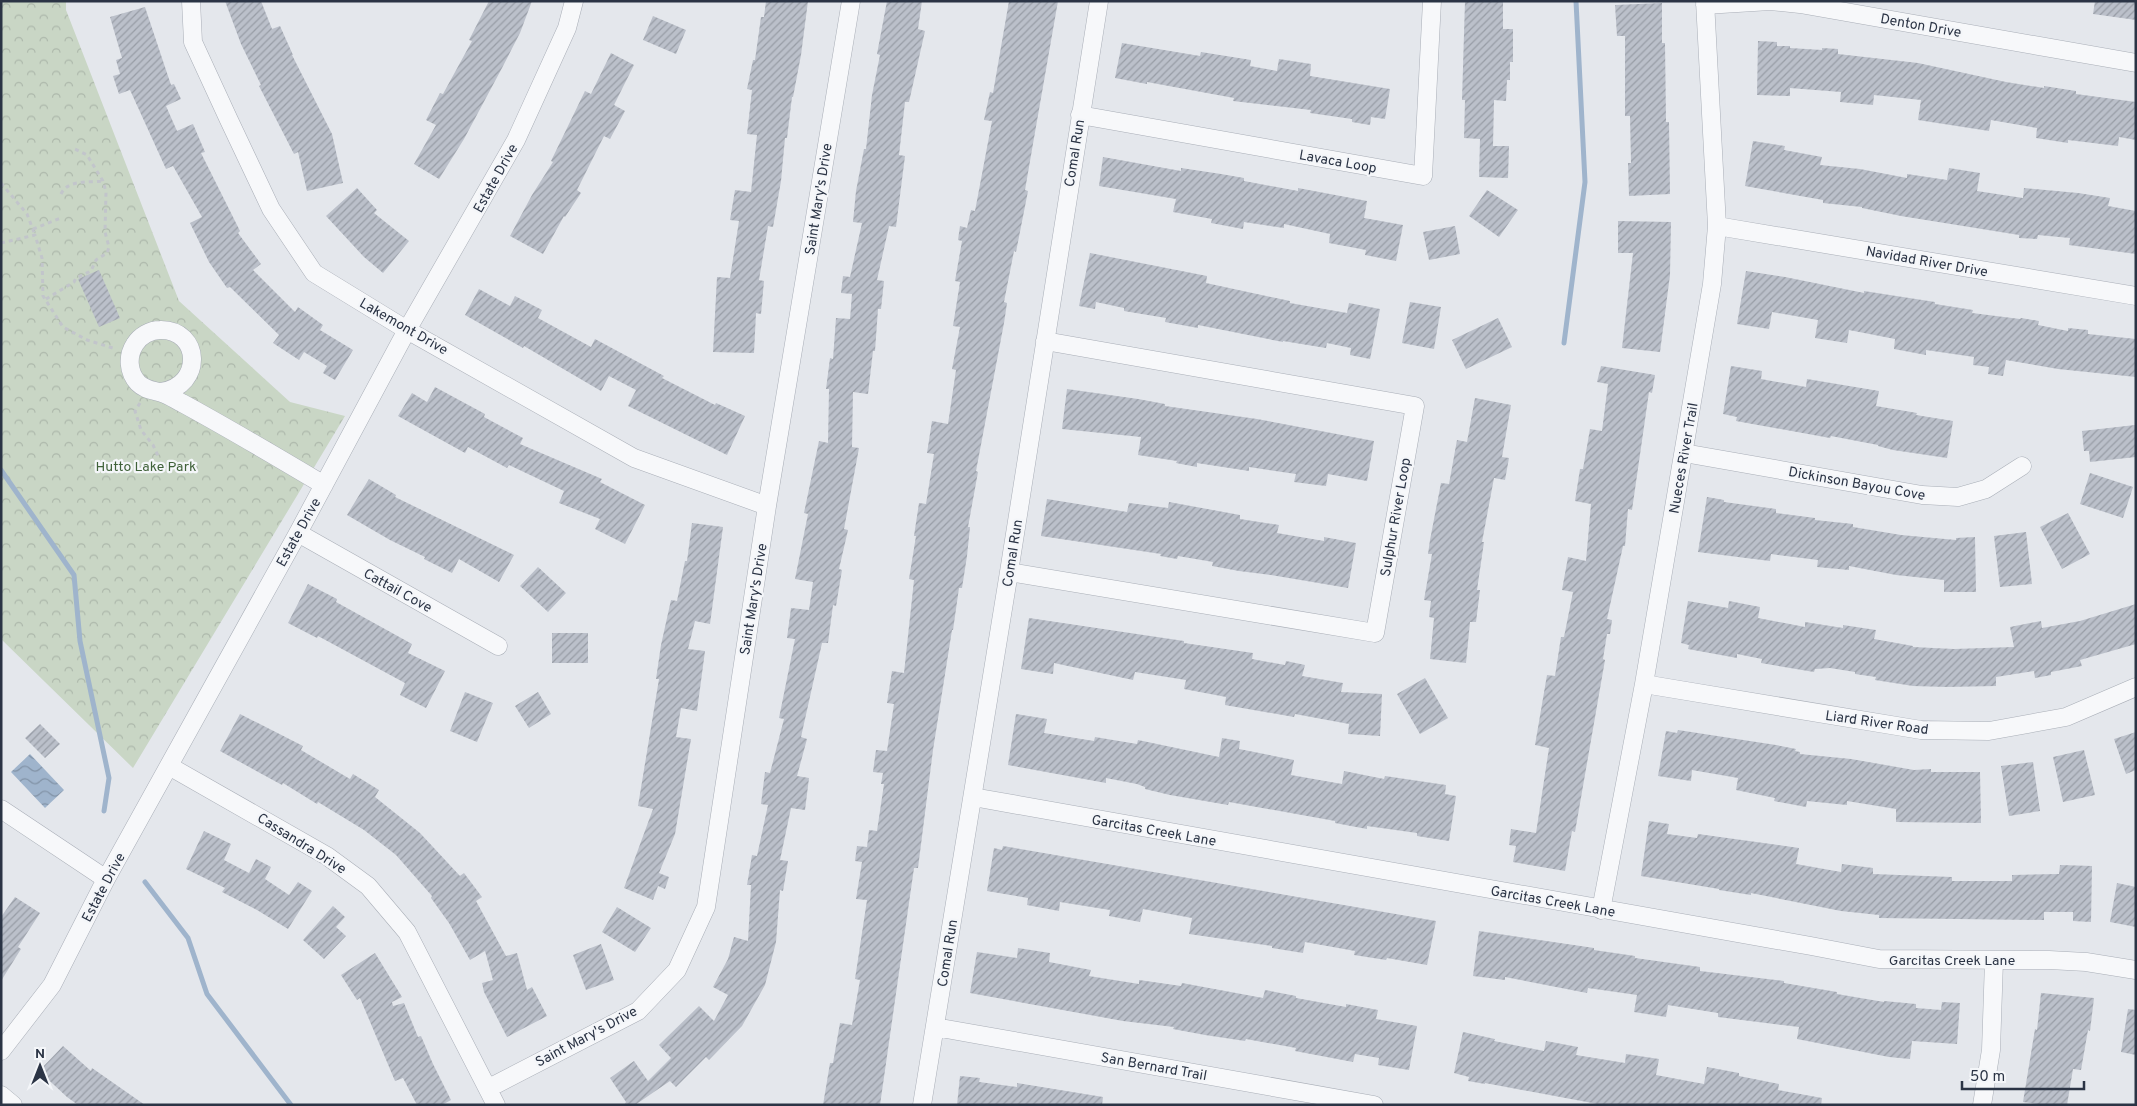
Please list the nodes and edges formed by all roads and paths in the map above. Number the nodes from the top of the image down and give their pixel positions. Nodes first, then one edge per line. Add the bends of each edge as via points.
1 (190, 1) edge
2 (574, 1) edge
3 (851, 1) edge
4 (1099, 1) edge
5 (1432, 1) edge
6 (1705, 3) edge
7 (2136, 62) edge
8 (1080, 115) junction
9 (73, 148) dead end
10 (104, 181) junction
11 (1, 183) edge
12 (61, 194) dead end
13 (61, 218) dead end
14 (1718, 226) junction
15 (33, 229) junction
16 (35, 235) junction
17 (1, 243) edge
18 (2136, 296) edge
19 (46, 299) junction
20 (407, 330) junction
21 (1045, 341) junction
22 (131, 354) junction
23 (154, 391) junction
24 (1684, 453) junction
25 (159, 458) dead end
26 (2022, 466) dead end
27 (324, 485) junction
28 (767, 506) junction
29 (298, 533) junction
30 (1009, 572) junction
31 (498, 646) dead end
32 (1644, 684) junction
33 (2136, 687) edge
34 (170, 766) junction
35 (973, 798) junction
36 (1, 809) edge
37 (106, 879) junction
38 (1602, 910) junction
39 (1994, 961) junction
40 (2136, 970) edge
41 (935, 1027) junction
42 (1, 1051) edge
43 (489, 1088) junction
44 (1, 1095) edge
45 (13, 1105) edge
46 (496, 1105) edge
47 (922, 1105) edge
48 (1374, 1105) edge
49 (1982, 1105) edge

1 - 20 street, Lakemont Drive via 193,42 271,210 314,273
2 - 20 street, Estate Drive via 567,28 516,140
3 - 28 street, Saint Mary's Drive
4 - 8 street, Comal Run
5 - 8 street, Lavaca Loop via 1423,176
6 - 7 street, Denton Drive via 1770,1 1800,4
6 - 14 street, Nueces River Trail
8 - 21 street, Comal Run
9 - 10 path via 87,155
10 - 12 path via 74,183 63,189
10 - 19 path via 107,253 96,260 90,271
11 - 15 path via 27,214
13 - 15 path
14 - 18 street, Navidad River Drive
14 - 24 street, Nueces River Trail via 1710,299
15 - 16 path
16 - 17 path
16 - 19 path via 42,258 43,296
19 - 22 path via 63,327 86,340
20 - 27 street, Estate Drive
20 - 28 street, Lakemont Drive via 634,458
21 - 30 street, Comal Run
21 - 30 street, Sulphur River Loop via 1415,406 1374,633
22 - 23 street via 132,375 137,382
22 - 23 street via 137,341 151,331 169,331 184,340 192,356 190,373 178,387
23 - 25 path via 135,411 141,430 154,445
23 - 27 street via 244,437
24 - 26 street, Dickinson Bayou Cove via 1922,495 1958,497 1986,489
24 - 32 street, Nueces River Trail
27 - 29 street, Estate Drive
28 - 43 street, Saint Mary's Drive via 706,907 677,970 638,1011
29 - 31 street, Cattail Cove
29 - 34 street, Estate Drive
30 - 35 street, Comal Run
32 - 33 street, Liard River Road via 1921,730 1979,731 2066,717
32 - 38 street, Nueces River Trail
34 - 37 street, Estate Drive
34 - 43 street, Cassandra Drive via 327,856 368,886 407,932
35 - 38 street, Garcitas Creek Lane
35 - 41 street, Comal Run
36 - 37 street
37 - 42 street, Estate Drive via 52,985
38 - 39 street, Garcitas Creek Lane via 1879,959
39 - 40 street, Garcitas Creek Lane via 2086,962
39 - 49 street via 1991,1050
41 - 47 street, Comal Run
41 - 48 street, San Bernard Trail
43 - 46 street, Cassandra Drive
44 - 45 street

